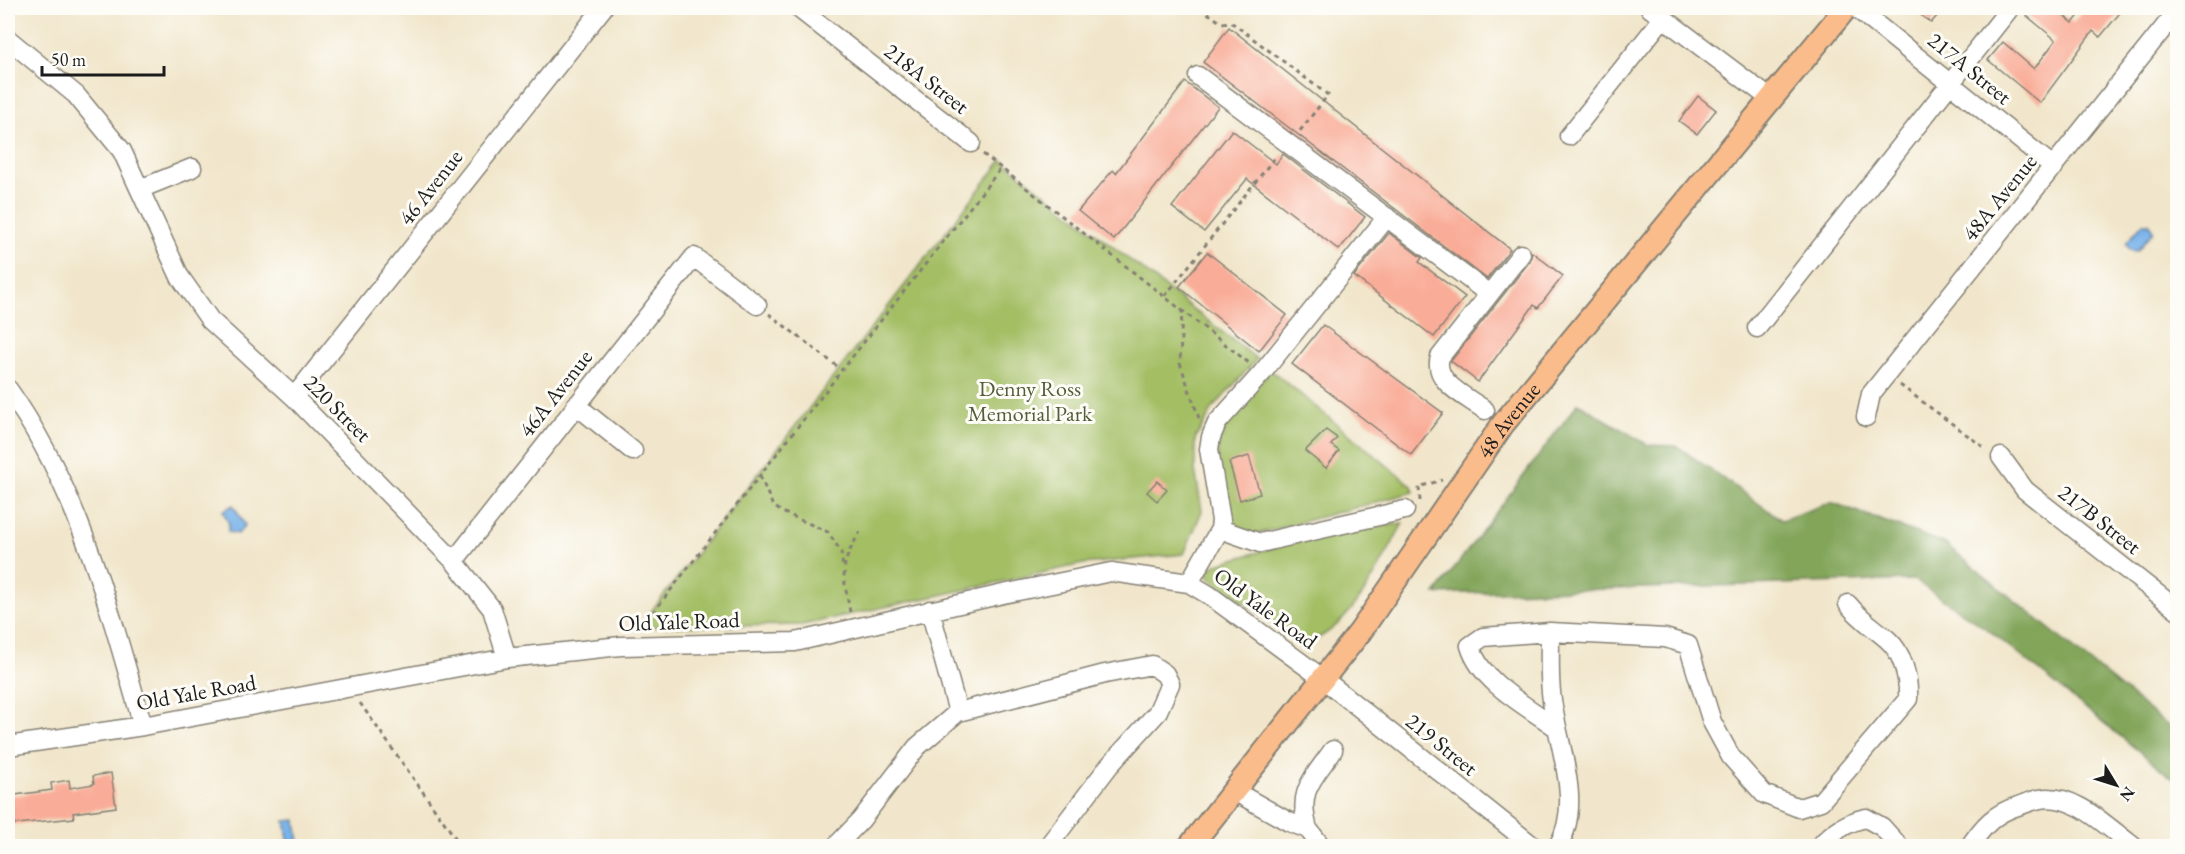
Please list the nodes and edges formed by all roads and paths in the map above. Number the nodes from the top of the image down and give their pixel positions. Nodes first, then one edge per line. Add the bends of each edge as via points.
1 (603, 8) edge
2 (798, 8) edge
3 (1846, 8) edge
4 (1856, 8) edge
5 (2010, 8) edge
6 (2178, 10) edge
7 (1656, 13) edge
8 (8, 39) edge
9 (1198, 76) dead end
10 (1950, 83) junction
11 (1772, 100) junction
12 (1569, 136) dead end
13 (970, 143) joint
14 (2054, 167) junction
15 (192, 168) dead end
16 (1001, 168) junction
17 (140, 189) junction
18 (1387, 217) junction
19 (1521, 254) dead end
20 (1489, 294) junction
21 (757, 305) joint
22 (1182, 309) junction
23 (1757, 328) dead end
24 (842, 370) junction
25 (1262, 373) junction
26 (1888, 374) junction
27 (8, 389) edge
28 (294, 397) junction
29 (576, 405) junction
30 (1485, 410) dead end
31 (1866, 417) dead end
32 (1211, 437) junction
33 (633, 451) dead end
34 (2001, 457) joint
35 (760, 476) junction
36 (1446, 479) dead end
37 (1413, 507) joint
38 (1220, 528) junction
39 (860, 532) dead end
40 (454, 561) junction
41 (843, 568) junction
42 (1190, 583) junction
43 (1848, 604) dead end
44 (930, 610) junction
45 (2178, 610) edge
46 (853, 627) junction
47 (1550, 632) junction
48 (644, 646) junction
49 (507, 658) junction
50 (1322, 678) junction
51 (350, 689) junction
52 (958, 712) junction
53 (143, 726) junction
54 (1557, 728) junction
55 (8, 746) edge
56 (1333, 750) dead end
57 (1234, 791) junction
58 (1308, 829) junction
59 (461, 846) edge
60 (836, 846) edge
61 (1048, 846) edge
62 (1190, 846) edge
63 (1321, 846) edge
64 (1533, 846) edge
65 (1558, 846) edge
66 (1820, 846) edge
67 (1899, 846) edge
68 (1970, 846) edge
69 (2133, 846) edge

1 - 28 street, 46 Avenue
2 - 13 street, 218A Street
3 - 11 main road, 48 Avenue
4 - 10 street, 217A Street
5 - 10 street
6 - 14 street, 48A Avenue
7 - 11 street
7 - 12 street
8 - 17 street, 220 Street via 76,95 122,151
9 - 18 street
10 - 14 street, 217A Street
10 - 23 street
11 - 50 main road, 48 Avenue via 1503,424 1360,632
13 - 16 path
14 - 26 street, 48A Avenue
15 - 17 street
16 - 22 path
16 - 24 path
17 - 28 street, 220 Street via 180,277 210,320
18 - 20 street
18 - 25 street
19 - 20 street
20 - 30 street via 1438,362 1442,379
21 - 24 path
21 - 29 street, 46A Avenue via 694,256
22 - 25 path
22 - 32 path via 1180,363 1202,425
24 - 35 path
25 - 32 street via 1217,423
26 - 31 street, 48A Avenue via 1871,394
26 - 34 path via 1975,443
27 - 53 street via 62,484 104,590
28 - 40 street, 220 Street
29 - 33 street
29 - 40 street, 46A Avenue
32 - 38 street via 1209,449
34 - 45 street, 217B Street via 2025,490
35 - 41 path via 772,504 828,531 840,552
35 - 48 path via 649,618
36 - 37 path via 1419,488
37 - 38 street via 1268,542 1252,542
38 - 42 street
39 - 41 path
40 - 49 street, 220 Street via 492,609
41 - 46 path
42 - 44 street, Old Yale Road via 1112,572
42 - 50 street, Old Yale Road
43 - 47 street via 1860,620 1889,640 1909,678 1908,699 1821,801 1799,808 1764,794 1731,757 1712,722 1688,645 1665,638
44 - 46 street, Old Yale Road
44 - 52 street
46 - 48 street, Old Yale Road via 795,642
47 - 54 street via 1551,693
47 - 54 street via 1483,637 1470,646 1498,685
48 - 49 street, Old Yale Road
49 - 51 street, Old Yale Road
50 - 57 main road, 48 Avenue
50 - 64 street, 219 Street
51 - 53 street, Old Yale Road
51 - 59 path
52 - 60 street via 917,747
52 - 61 street via 1152,665 1165,674 1170,684 1157,713 1109,766
53 - 55 street, Old Yale Road
54 - 65 street via 1570,802
56 - 58 street via 1305,789 1302,808
57 - 58 street
57 - 62 main road, 48 Avenue
58 - 63 street
66 - 67 street via 1848,822 1866,818 1882,827
68 - 69 street via 1982,828 2002,811 2042,798 2065,801 2088,812

